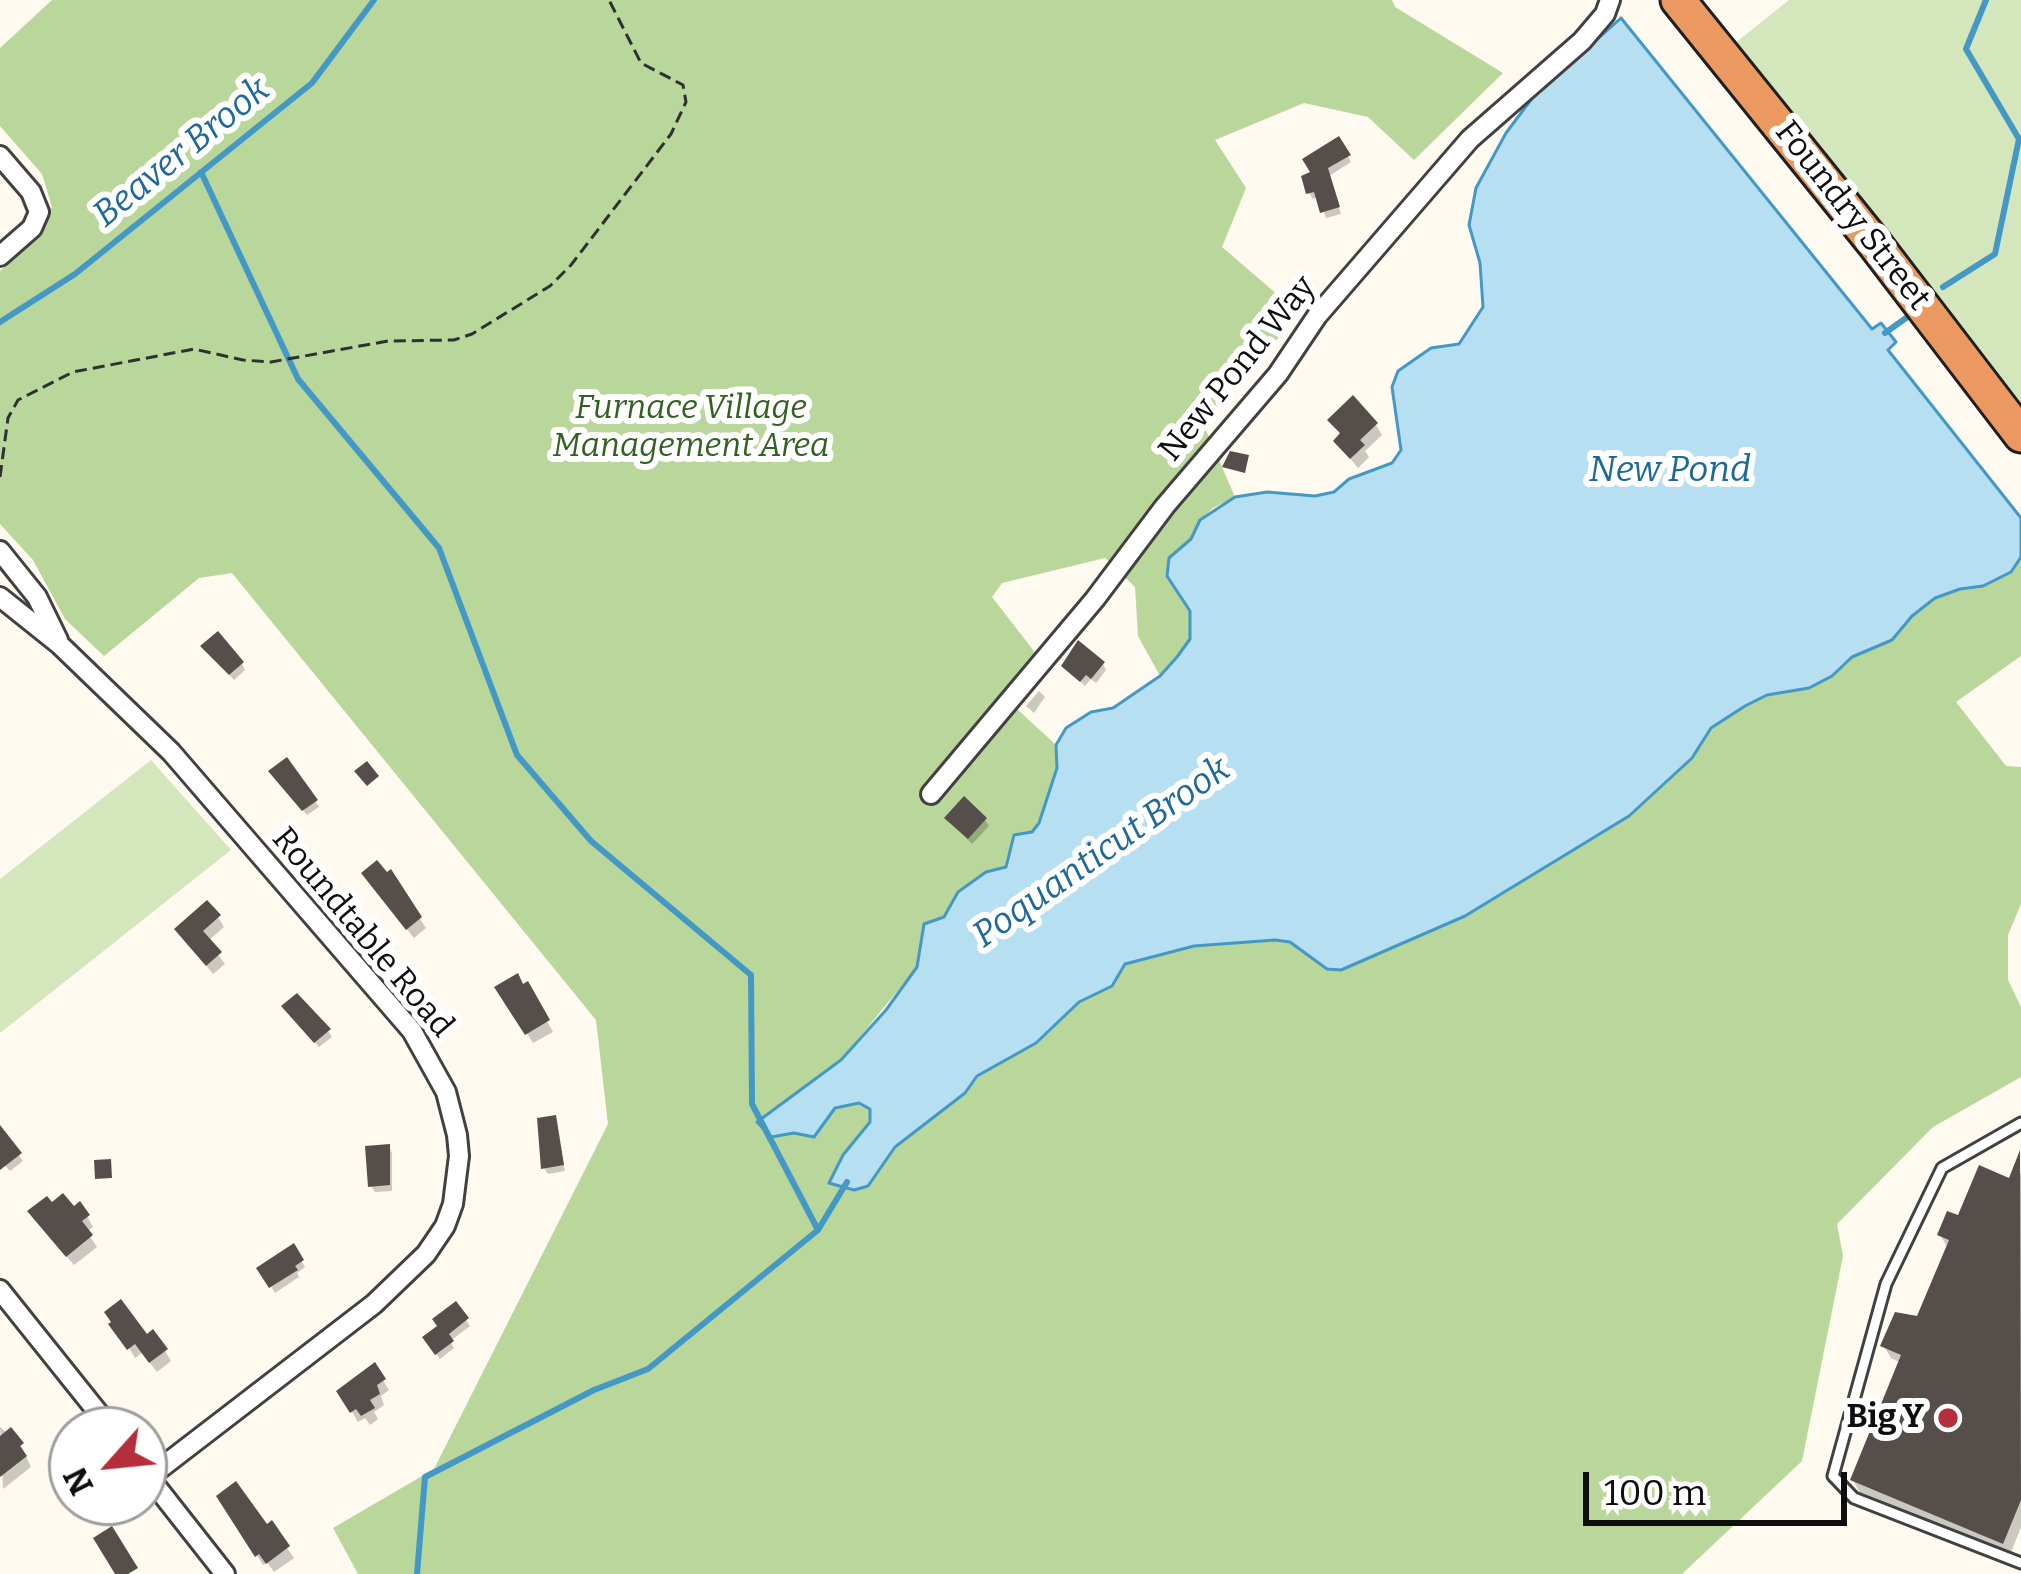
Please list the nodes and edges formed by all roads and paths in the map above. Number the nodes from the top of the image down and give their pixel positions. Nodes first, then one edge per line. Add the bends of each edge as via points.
1 (609, 0) edge
2 (1610, 0) edge
3 (1678, 0) edge
4 (0, 156) edge
5 (0, 256) edge
6 (2021, 435) edge
7 (0, 477) edge
8 (0, 551) edge
9 (0, 597) edge
10 (60, 645) junction
11 (931, 794) dead end
12 (2021, 1123) edge
13 (0, 1290) edge
14 (93, 1406) edge
15 (168, 1458) edge
16 (168, 1501) edge
17 (2021, 1564) edge
18 (225, 1574) edge
19 (2018, 1574) edge

1 - 7 path via 641,62 683,85 686,102 671,134 550,286 454,340 388,341 271,362 194,349 73,372 18,400
2 - 11 street, New Pond Way via 1582,41 1452,158 1325,306 1278,374
3 - 6 highway, Foundry Street
4 - 5 street via 39,212
8 - 10 street, Roundtable Road via 37,597
9 - 10 street, Roundtable Road
10 - 15 street, Roundtable Road via 171,752 412,1030 446,1092 458,1135 453,1204 426,1254 374,1304
12 - 17 lane via 1942,1168 1886,1284 1832,1476 1854,1498
13 - 14 street
16 - 18 street
17 - 19 lane

